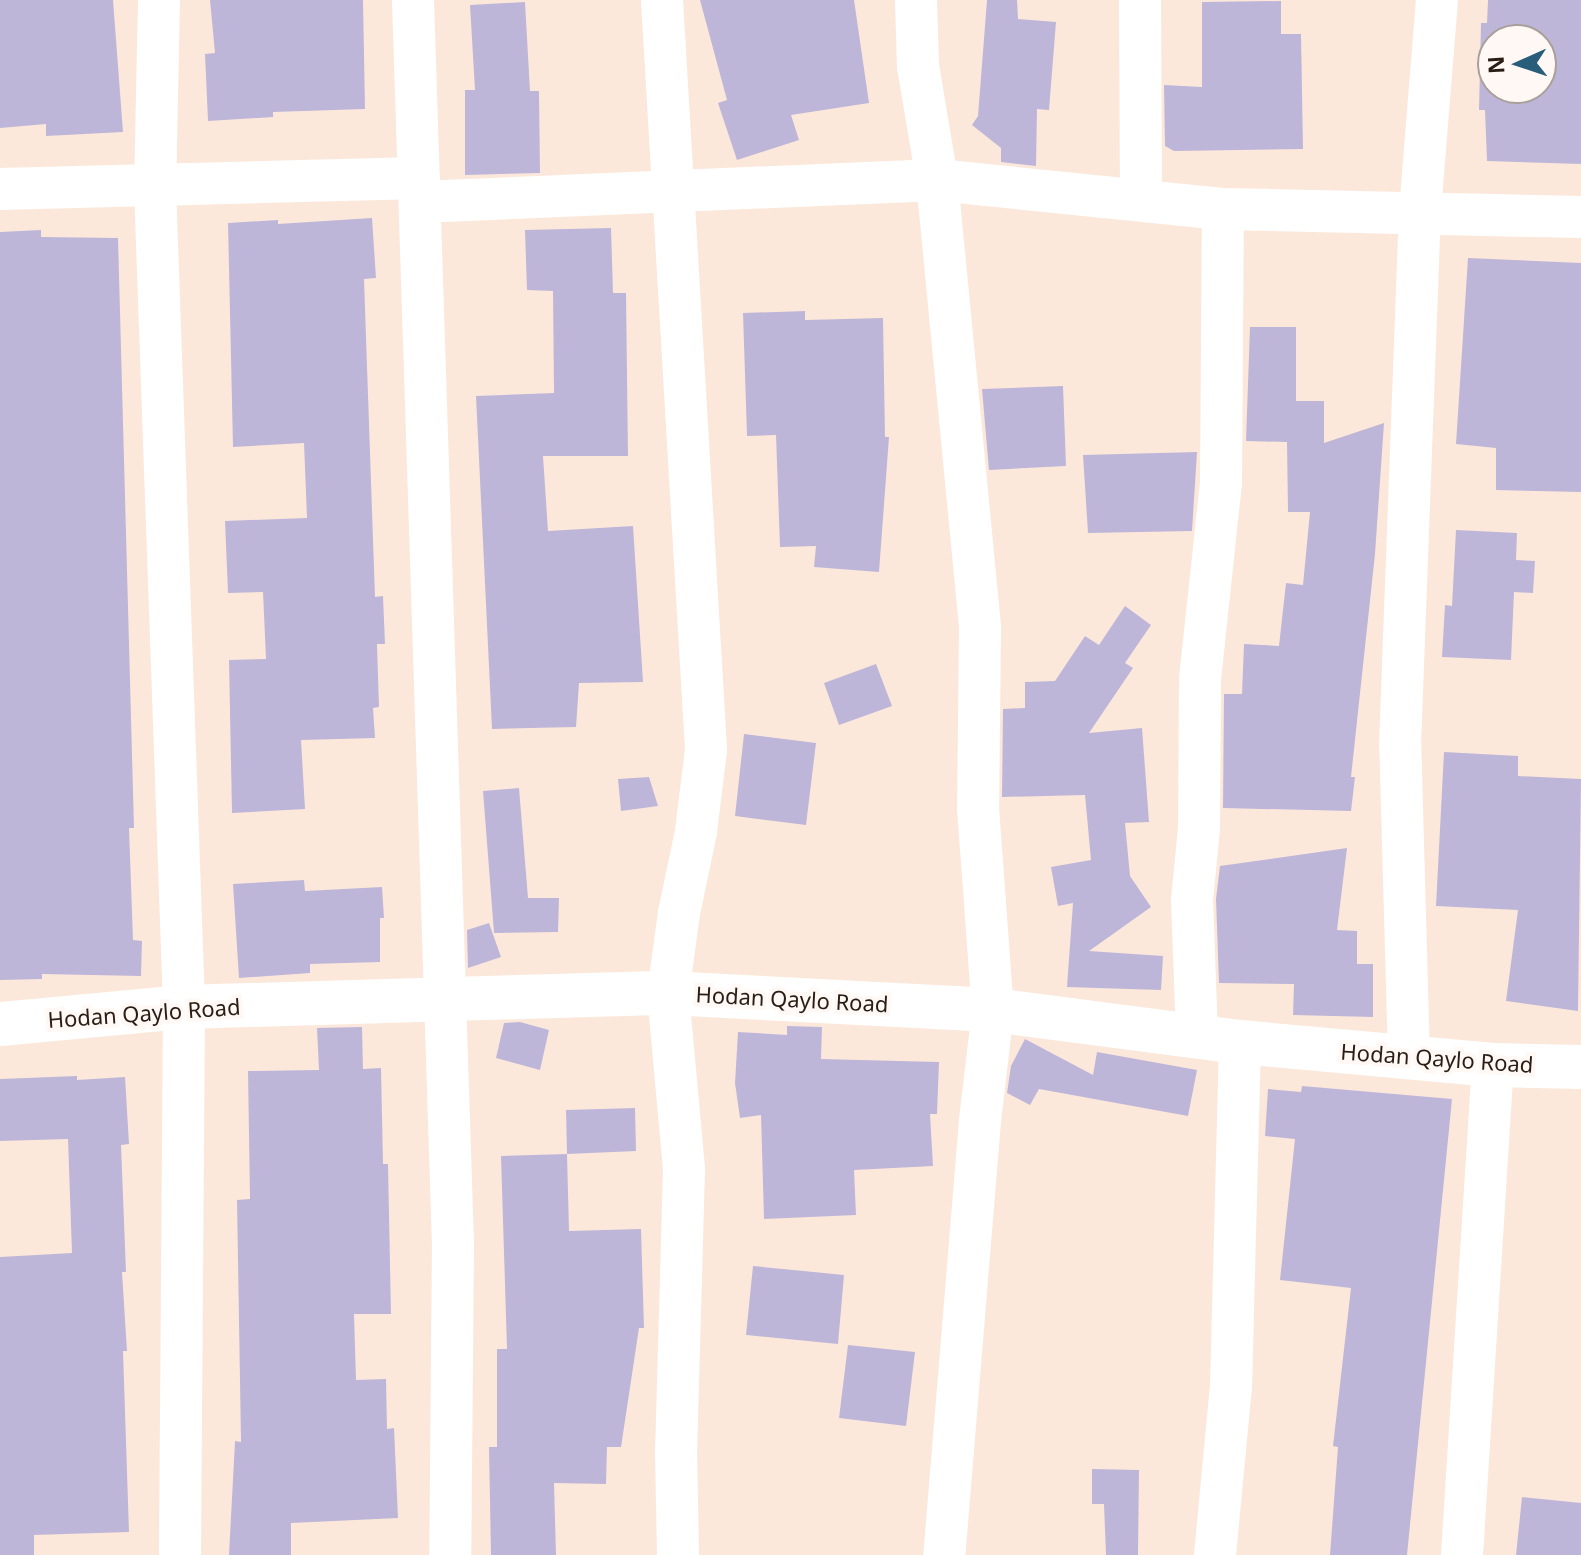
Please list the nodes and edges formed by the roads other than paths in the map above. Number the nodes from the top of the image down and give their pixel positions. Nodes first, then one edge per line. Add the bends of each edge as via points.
1 (159, 0) edge
2 (413, 0) edge
3 (662, 0) edge
4 (916, 0) edge
5 (1140, 0) edge
6 (1437, 0) edge
7 (937, 180) junction
8 (155, 187) junction
9 (0, 189) edge
10 (671, 189) junction
11 (420, 190) junction
12 (1141, 198) junction
13 (1223, 209) junction
14 (1420, 211) junction
15 (1581, 217) edge
16 (668, 993) junction
17 (445, 999) junction
18 (184, 1007) junction
19 (993, 1010) junction
20 (0, 1024) edge
21 (1197, 1036) junction
22 (1240, 1042) junction
23 (1409, 1058) junction
24 (1493, 1065) junction
25 (1581, 1067) edge
26 (180, 1555) edge
27 (450, 1555) edge
28 (678, 1555) edge
29 (944, 1555) edge
30 (1215, 1555) edge
31 (1462, 1555) edge

1 - 8 street
2 - 11 street
3 - 10 street
4 - 7 street via 918,66
5 - 12 street
6 - 14 street
7 - 10 street
7 - 12 street
7 - 19 street via 980,628 978,808
8 - 9 street
8 - 11 street
8 - 18 street
10 - 11 street
10 - 16 street via 706,750
11 - 17 street
12 - 13 street
13 - 14 street
13 - 21 street via 1221,482 1200,679 1199,829 1192,900
14 - 15 street
14 - 23 street via 1400,745
16 - 17 street, Hodan Qaylo Road
16 - 19 street, Hodan Qaylo Road
16 - 28 street via 684,1169
17 - 18 street, Hodan Qaylo Road
17 - 27 street via 453,1242
18 - 20 street, Hodan Qaylo Road
18 - 26 street
19 - 21 street, Hodan Qaylo Road
19 - 29 street
21 - 22 street, Hodan Qaylo Road
22 - 23 street, Hodan Qaylo Road
22 - 30 street via 1231,1387
23 - 24 street, Hodan Qaylo Road
24 - 25 street, Hodan Qaylo Road
24 - 31 street

